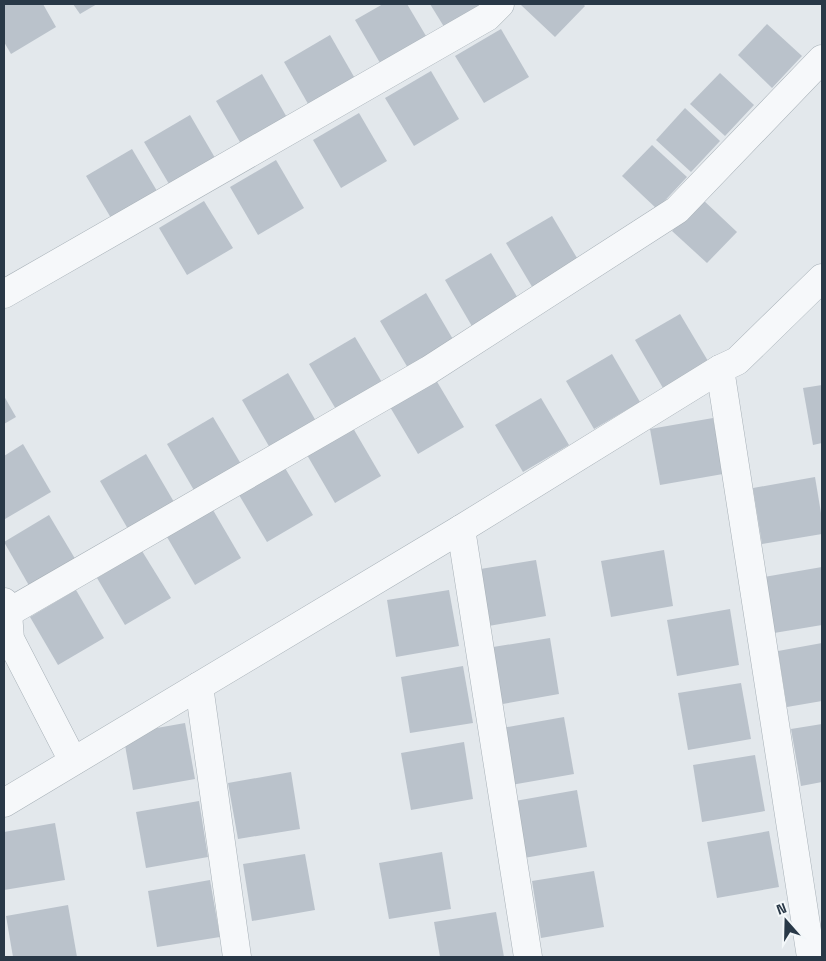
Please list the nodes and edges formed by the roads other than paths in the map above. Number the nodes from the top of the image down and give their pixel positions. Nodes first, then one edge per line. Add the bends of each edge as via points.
1 (500, 4) edge
2 (822, 59) edge
3 (822, 278) edge
4 (4, 294) edge
5 (720, 369) junction
6 (461, 529) junction
7 (5, 610) edge
8 (199, 686) junction
9 (73, 761) junction
10 (4, 803) edge
11 (237, 957) edge
12 (528, 957) edge
13 (811, 957) edge

1 - 4 street via 487,17
2 - 7 street via 677,210 430,370
3 - 5 street via 737,361
5 - 6 street
5 - 13 street
6 - 8 street
6 - 12 street
7 - 9 street via 10,640
8 - 9 street
8 - 11 street
9 - 10 street

